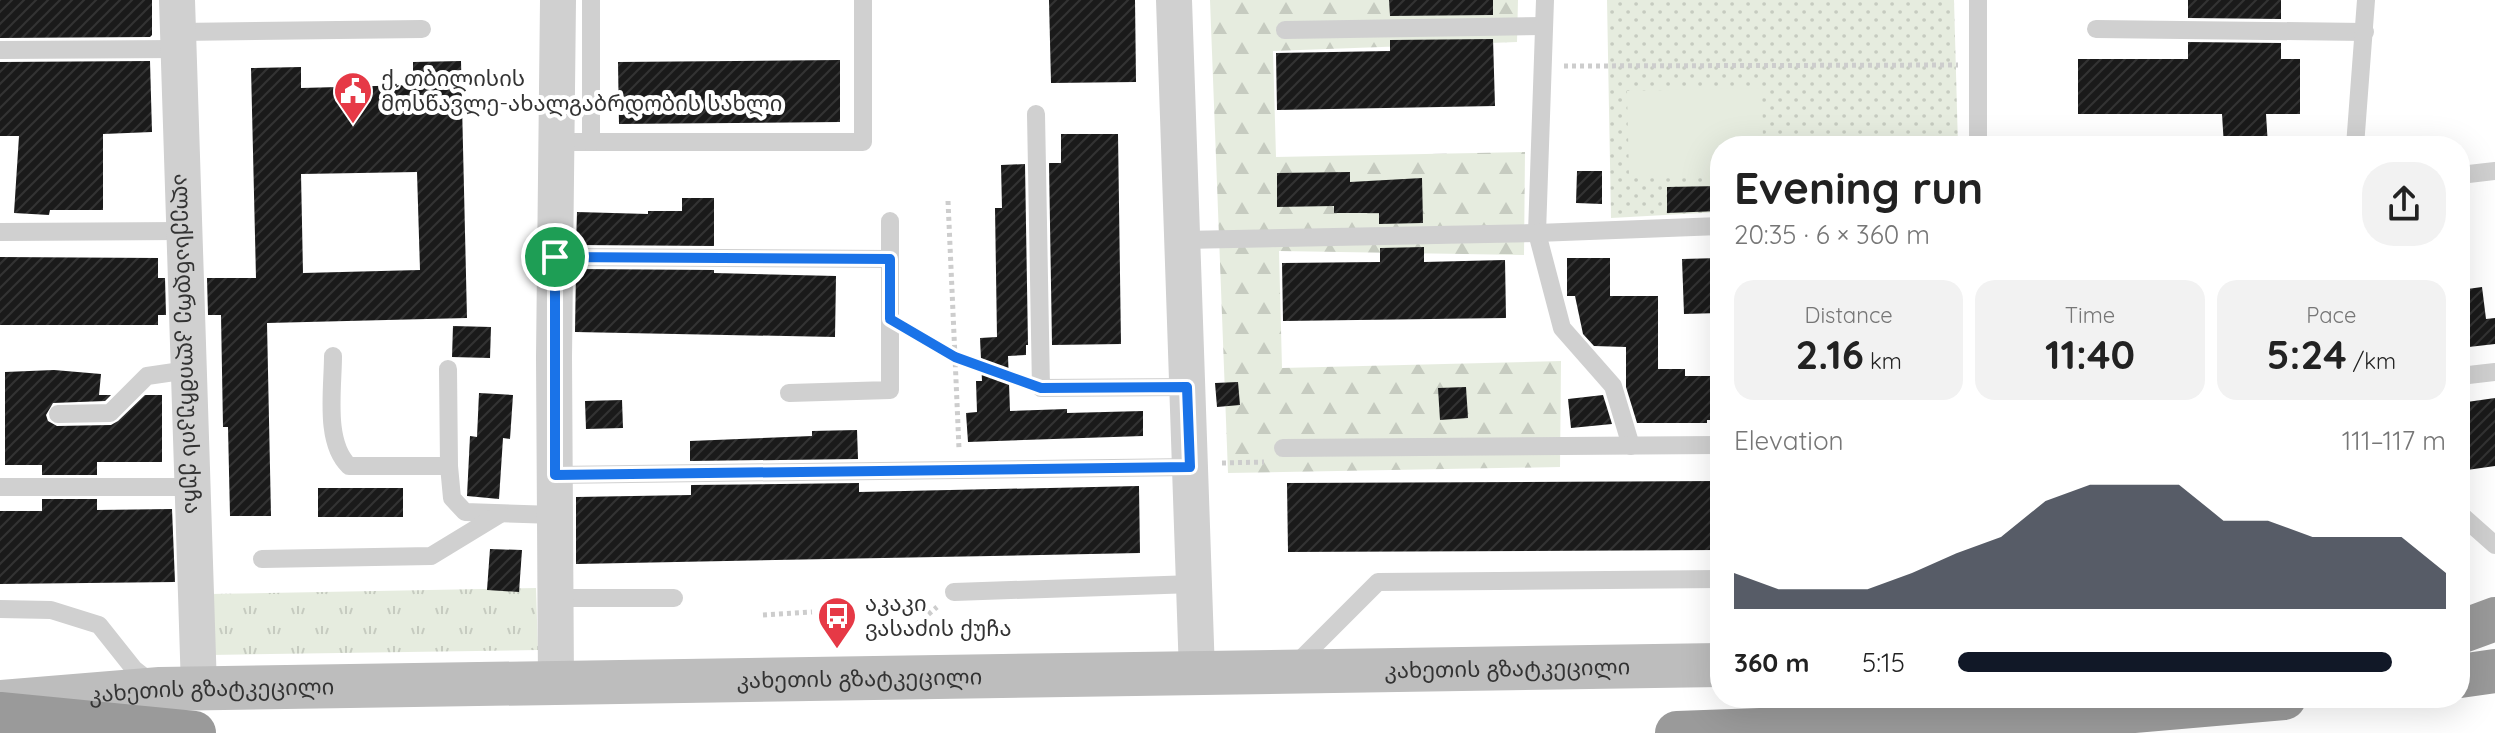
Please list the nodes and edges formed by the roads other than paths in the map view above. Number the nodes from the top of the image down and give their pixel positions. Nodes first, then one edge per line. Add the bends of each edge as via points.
1 (558, 0) edge
2 (591, 0) edge
3 (863, 0) edge
4 (1174, 0) edge
5 (1545, 0) edge
6 (1978, 0) edge
7 (2366, 0) edge
8 (1544, 26) junction
9 (178, 27) edge
10 (422, 29) dead end
11 (2096, 29) dead end
12 (1285, 30) dead end
13 (2365, 32) junction
14 (0, 50) edge
15 (1036, 114) dead end
16 (1978, 136) edge
17 (2356, 136) edge
18 (574, 142) junction
19 (2495, 171) edge
20 (2470, 174) edge
21 (890, 221) dead end
22 (1710, 226) edge
23 (184, 231) junction
24 (0, 232) edge
25 (1537, 233) junction
26 (1182, 240) junction
27 (555, 257) junction
28 (890, 259) junction
29 (333, 356) dead end
30 (448, 369) dead end
31 (188, 370) junction
32 (2495, 372) edge
33 (2470, 375) edge
34 (1187, 387) junction
35 (789, 393) dead end
36 (58, 414) dead end
37 (1710, 445) edge
38 (1631, 446) junction
39 (1283, 448) road end
40 (1204, 465) junction
41 (449, 466) junction
42 (555, 475) junction
43 (0, 487) edge
44 (192, 487) junction
45 (500, 514) junction
46 (555, 515) junction
47 (2470, 523) edge
48 (2495, 545) edge
49 (262, 559) dead end
50 (1710, 579) edge
51 (1194, 584) junction
52 (954, 592) road end
53 (555, 598) junction
54 (674, 598) dead end
55 (2495, 603) edge
56 (2470, 606) edge
57 (0, 609) edge
58 (2495, 619) edge
59 (2470, 628) edge
60 (1710, 665) edge
61 (1289, 671) junction
62 (2495, 671) edge
63 (1197, 673) junction
64 (2470, 675) edge
65 (556, 683) junction
66 (179, 689) junction
67 (0, 702) edge
68 (2169, 708) edge
69 (0, 714) edge
70 (194, 733) edge
71 (1677, 733) edge

1 - 18 street
2 - 18 lane
3 - 18 lane via 863,142
4 - 26 street
5 - 8 lane
6 - 16 lane
7 - 13 lane
8 - 12 lane
8 - 25 lane
9 - 10 lane
9 - 14 lane
9 - 23 street, ალექსანდრე კლიმჩუკის ქუჩა
11 - 13 lane
13 - 17 lane
15 - 34 lane via 1041,388
18 - 27 street
19 - 20 lane
21 - 28 lane
22 - 25 lane
23 - 24 lane
23 - 31 street, ალექსანდრე კლიმჩუკის ქუჩა
25 - 26 lane
25 - 38 lane via 1562,328 1613,386
26 - 34 street
27 - 28 lane
27 - 42 street
28 - 35 lane via 890,390
29 - 41 lane via 333,439 339,457 349,466
30 - 41 lane
31 - 36 lane via 147,376 110,413
31 - 44 street, ალექსანდრე კლიმჩუკის ქუჩა
32 - 33 lane
34 - 40 street
37 - 38 lane
38 - 39 lane
40 - 42 lane
40 - 51 street
41 - 45 lane via 452,498 465,512
42 - 46 street
43 - 44 lane
44 - 66 street, ალექსანდრე კლიმჩუკის ქუჩა
45 - 46 lane
45 - 49 lane via 431,556
46 - 53 street
47 - 48 lane
50 - 61 lane via 1378,582
51 - 52 lane
51 - 63 street
53 - 54 lane
53 - 65 street
55 - 56 street
57 - 66 lane via 51,610 99,625 134,669
58 - 59 highway
60 - 61 street, კახეთის გზატკეცილი
61 - 63 street, კახეთის გზატკეცილი
62 - 64 highway
63 - 65 street, კახეთის გზატკეცილი
65 - 66 street, კახეთის გზატკეცილი
66 - 67 street, კახეთის გზატკეცილი
68 - 71 highway via 2031,720
69 - 70 highway

